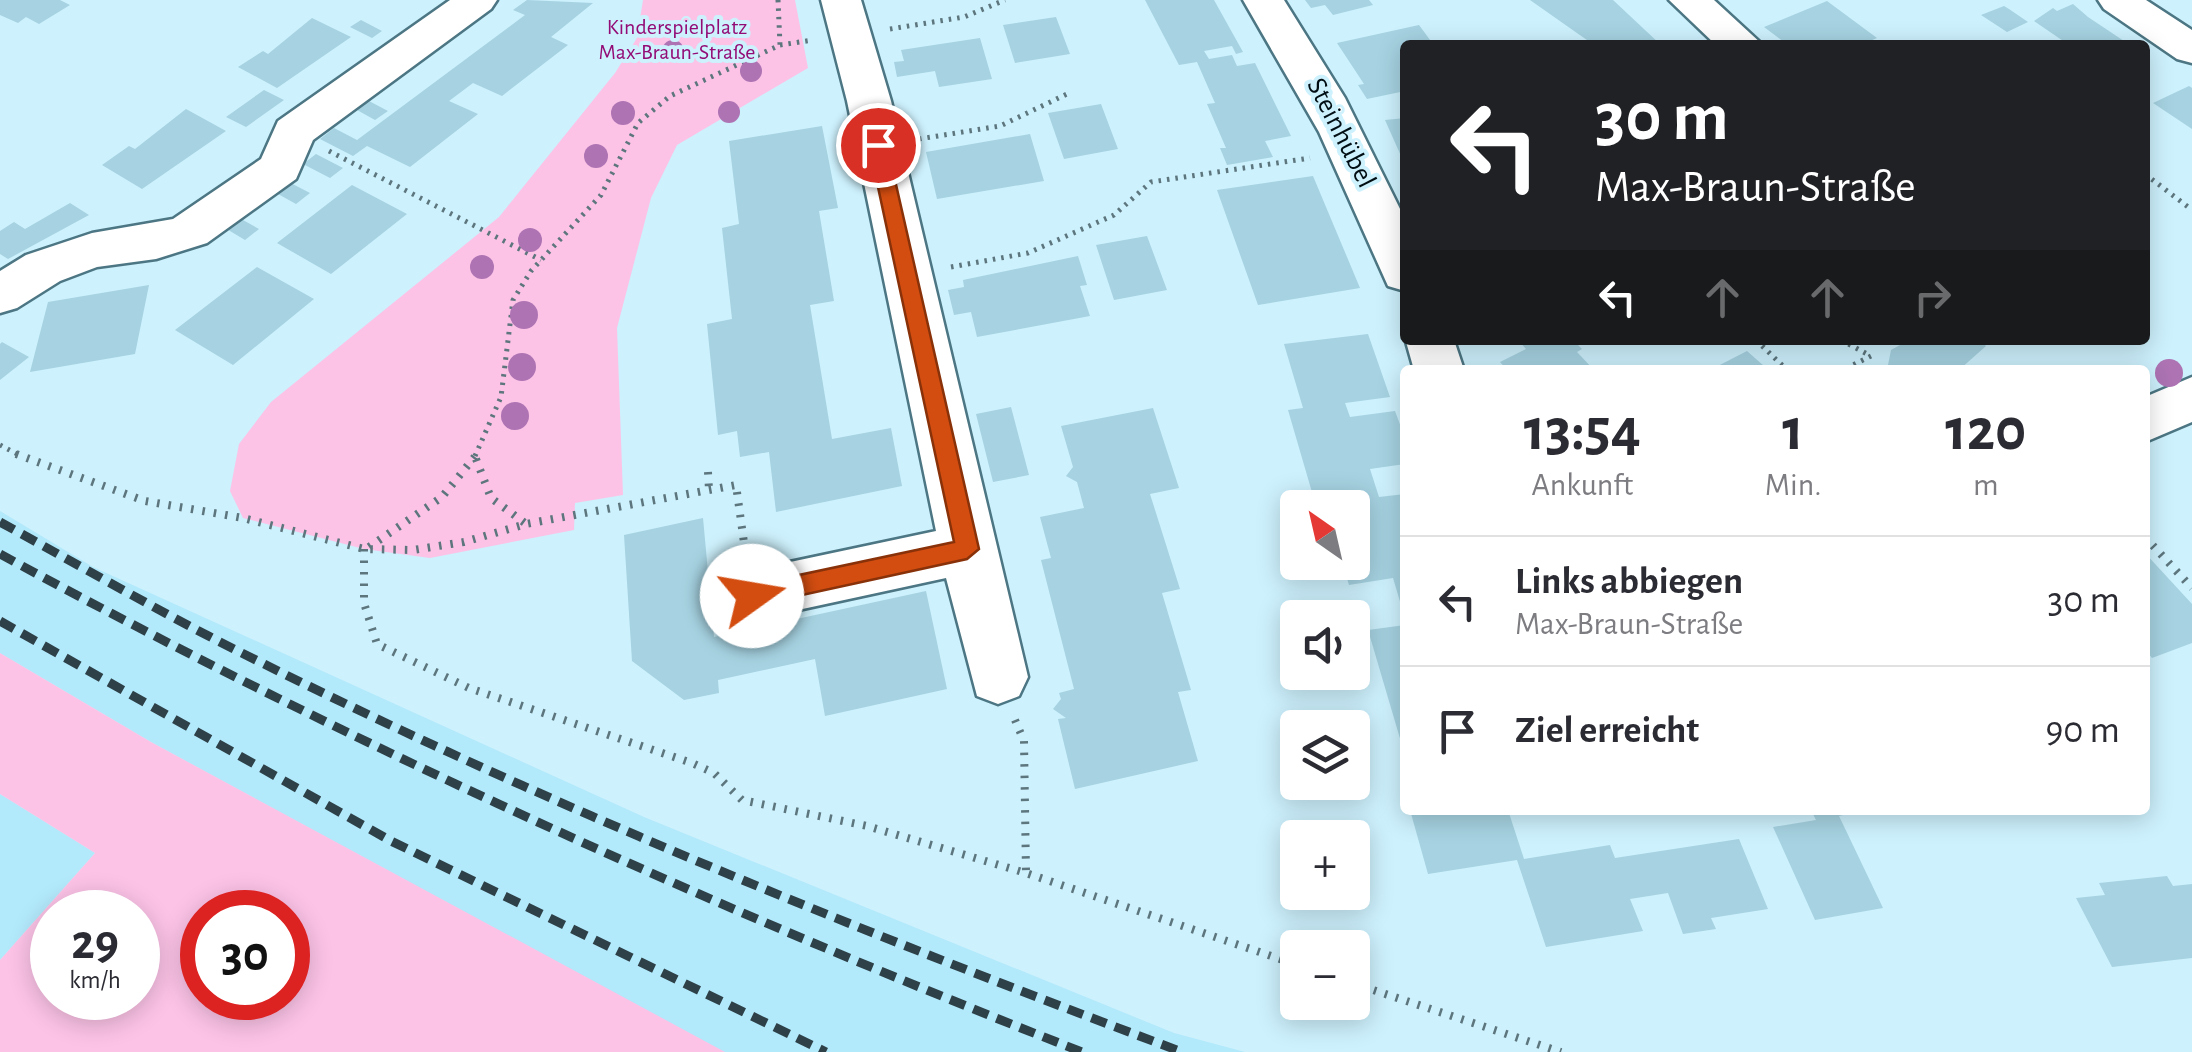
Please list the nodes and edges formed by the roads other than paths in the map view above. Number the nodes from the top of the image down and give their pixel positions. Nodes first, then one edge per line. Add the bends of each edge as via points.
1 (476, 0) edge
2 (1263, 0) edge
3 (1689, 0) edge
4 (2118, 0) edge
5 (846, 18) edge
6 (1736, 40) edge
7 (2192, 49) edge
8 (1400, 261) edge
9 (0, 294) edge
10 (2192, 398) edge
11 (2150, 419) edge
12 (967, 549) junction
13 (752, 596) road end
14 (998, 677) road end

1 - 9 street via 294,132 280,168 190,231 92,250
2 - 8 street, Steinhübel via 1353,152
3 - 6 street
4 - 7 street
5 - 12 street
10 - 11 street
12 - 13 street
12 - 14 street

